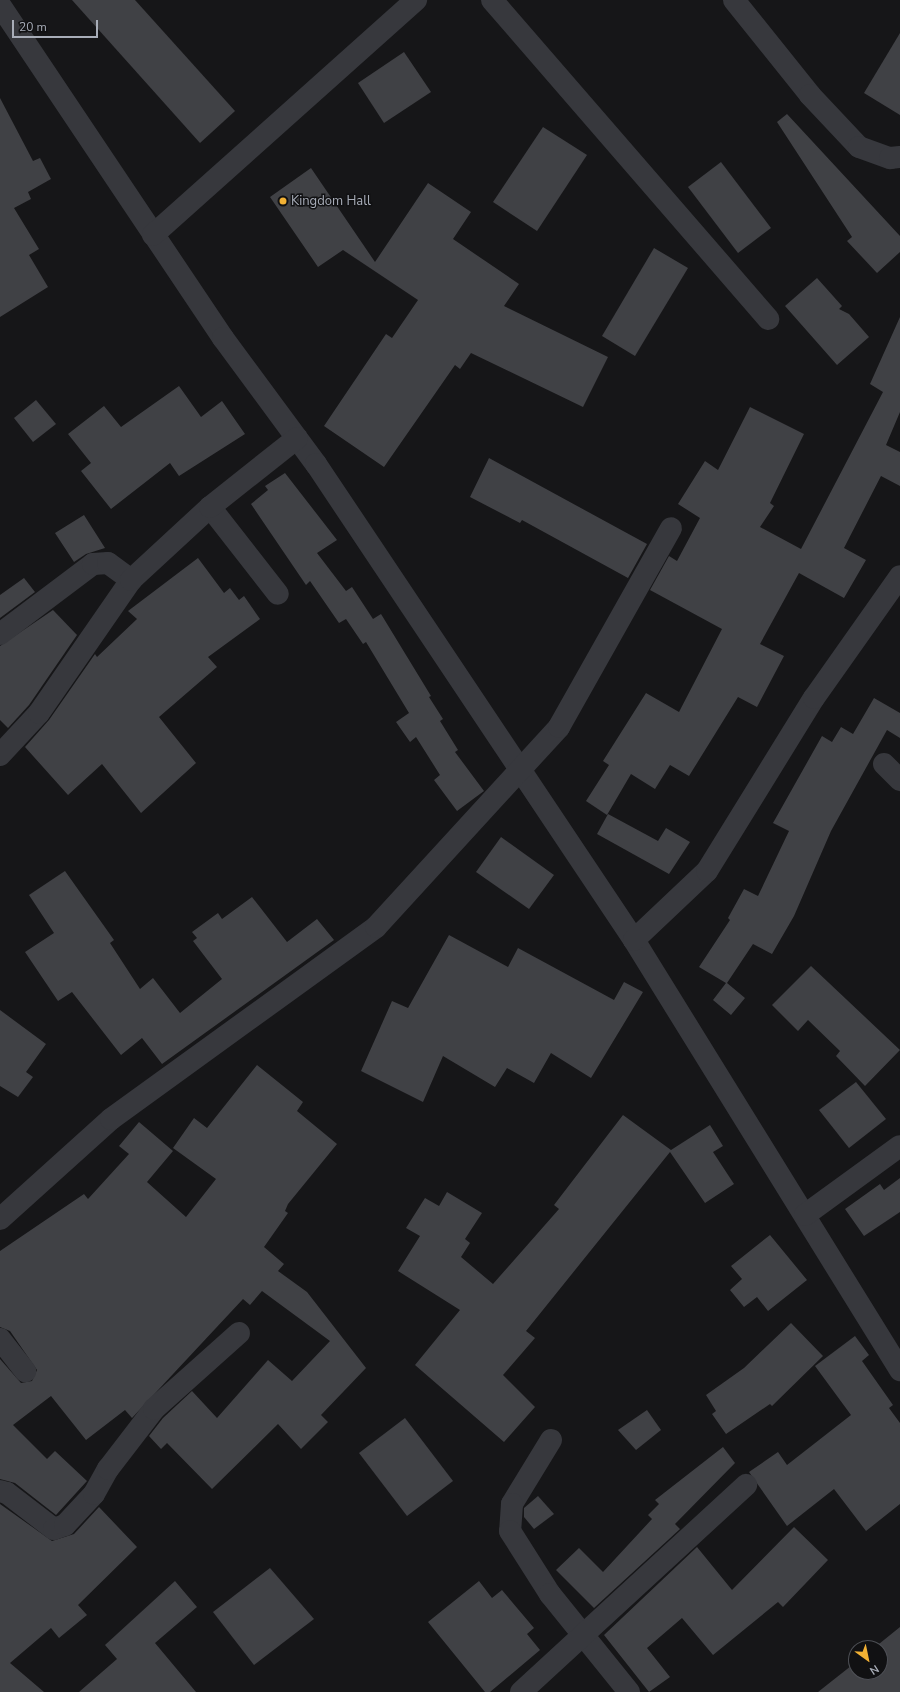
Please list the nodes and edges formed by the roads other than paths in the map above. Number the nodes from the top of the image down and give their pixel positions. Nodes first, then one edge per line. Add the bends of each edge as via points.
1 (416, 0) edge
2 (492, 0) edge
3 (734, 0) edge
4 (0, 5) edge
5 (900, 157) edge
6 (153, 235) junction
7 (768, 319) dead end
8 (297, 438) junction
9 (210, 507) junction
10 (671, 528) dead end
11 (900, 576) edge
12 (131, 580) junction
13 (278, 594) dead end
14 (0, 634) edge
15 (0, 755) edge
16 (884, 764) dead end
17 (518, 768) junction
18 (900, 780) edge
19 (634, 940) junction
20 (900, 1146) edge
21 (805, 1215) junction
22 (0, 1218) edge
23 (239, 1333) dead end
24 (0, 1339) edge
25 (900, 1370) edge
26 (25, 1371) dead end
27 (551, 1440) dead end
28 (746, 1485) dead end
29 (0, 1491) edge
30 (586, 1635) junction
31 (521, 1692) edge
32 (629, 1692) edge

1 - 6 street
2 - 7 street
3 - 5 street via 810,95 859,147 890,158
4 - 6 street
6 - 8 street
8 - 9 street
8 - 17 street
9 - 12 street
9 - 13 street
10 - 17 street via 559,727
11 - 19 street via 814,698 707,871
12 - 14 street via 108,563 93,564
12 - 15 street via 39,714
16 - 18 street
17 - 19 street
17 - 22 street via 376,927 111,1119
19 - 21 street
20 - 21 street
21 - 25 street
23 - 29 street via 154,1409 108,1469 94,1494 65,1525 54,1529 7,1493
24 - 26 street
27 - 30 street via 512,1504 510,1531 550,1594
28 - 30 street
30 - 31 street
30 - 32 street

